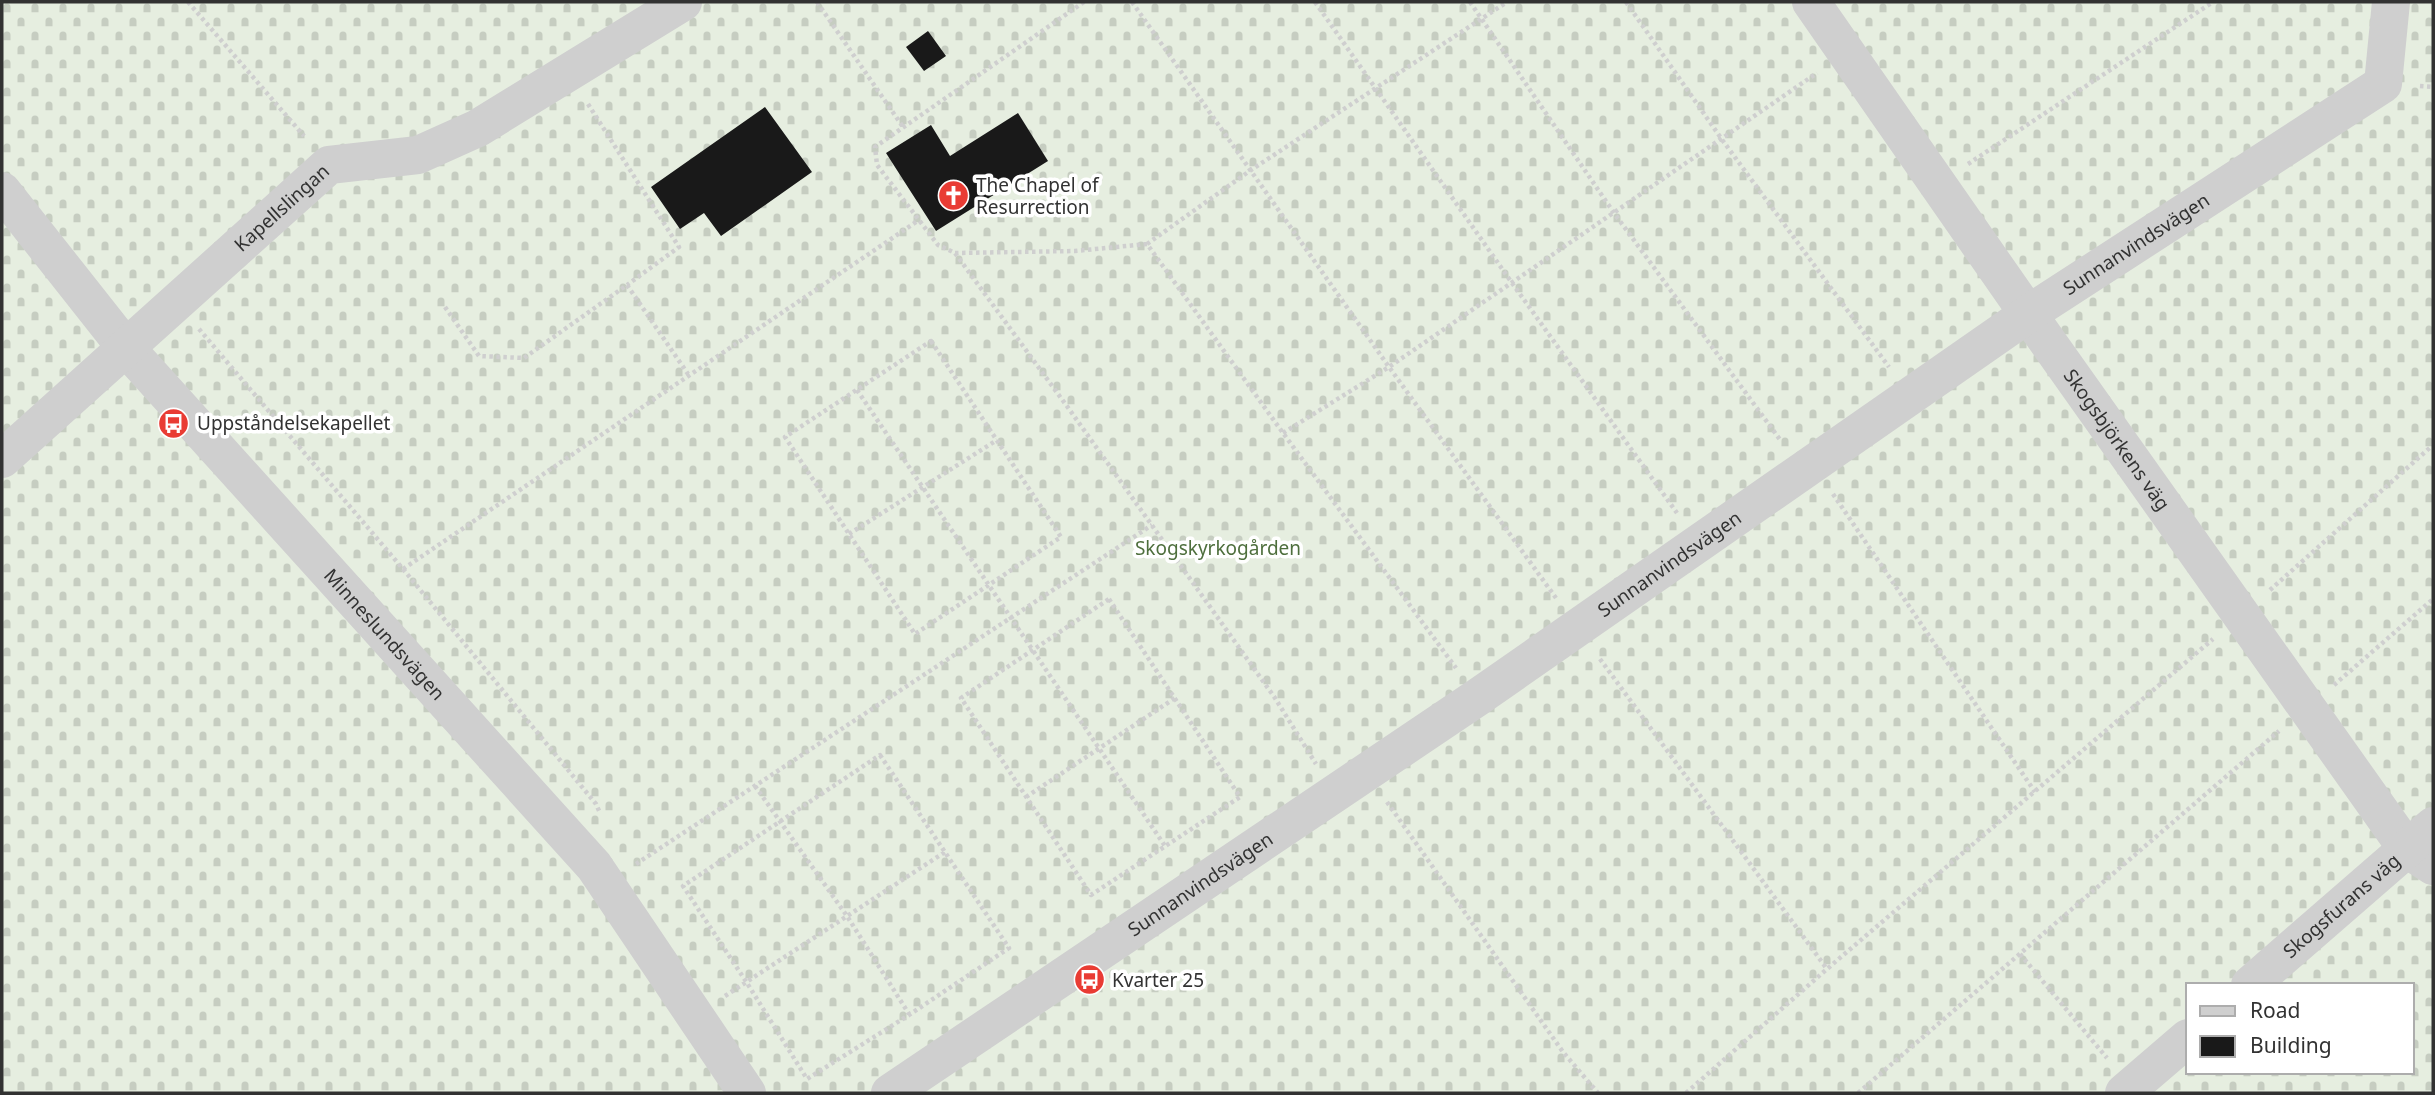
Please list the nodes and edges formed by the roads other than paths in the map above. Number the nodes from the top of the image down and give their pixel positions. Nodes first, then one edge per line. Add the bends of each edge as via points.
1 (683, 2) edge
2 (1811, 2) edge
3 (2391, 2) edge
4 (633, 14) edge
5 (2, 191) edge
6 (2028, 314) junction
7 (126, 348) junction
8 (2, 459) edge
9 (2425, 847) edge
10 (2253, 983) edge
11 (2186, 1040) edge
12 (2128, 1090) edge
13 (747, 1093) edge
14 (890, 1093) edge

1 - 4 street, Kapellslingan
2 - 6 street, Skogsbjörkens väg
3 - 6 street, Sunnanvindsvägen via 2383,84
4 - 7 street, Kapellslingan via 568,73 478,128 418,155 329,165
5 - 7 street, Minneslundsvägen
6 - 9 street, Skogsbjörkens väg via 2307,707
6 - 14 street, Sunnanvindsvägen via 1478,697
7 - 8 street, Kapellslingan
7 - 13 street, Minneslundsvägen via 594,866
9 - 10 street, Skogsfurans väg
11 - 12 street

